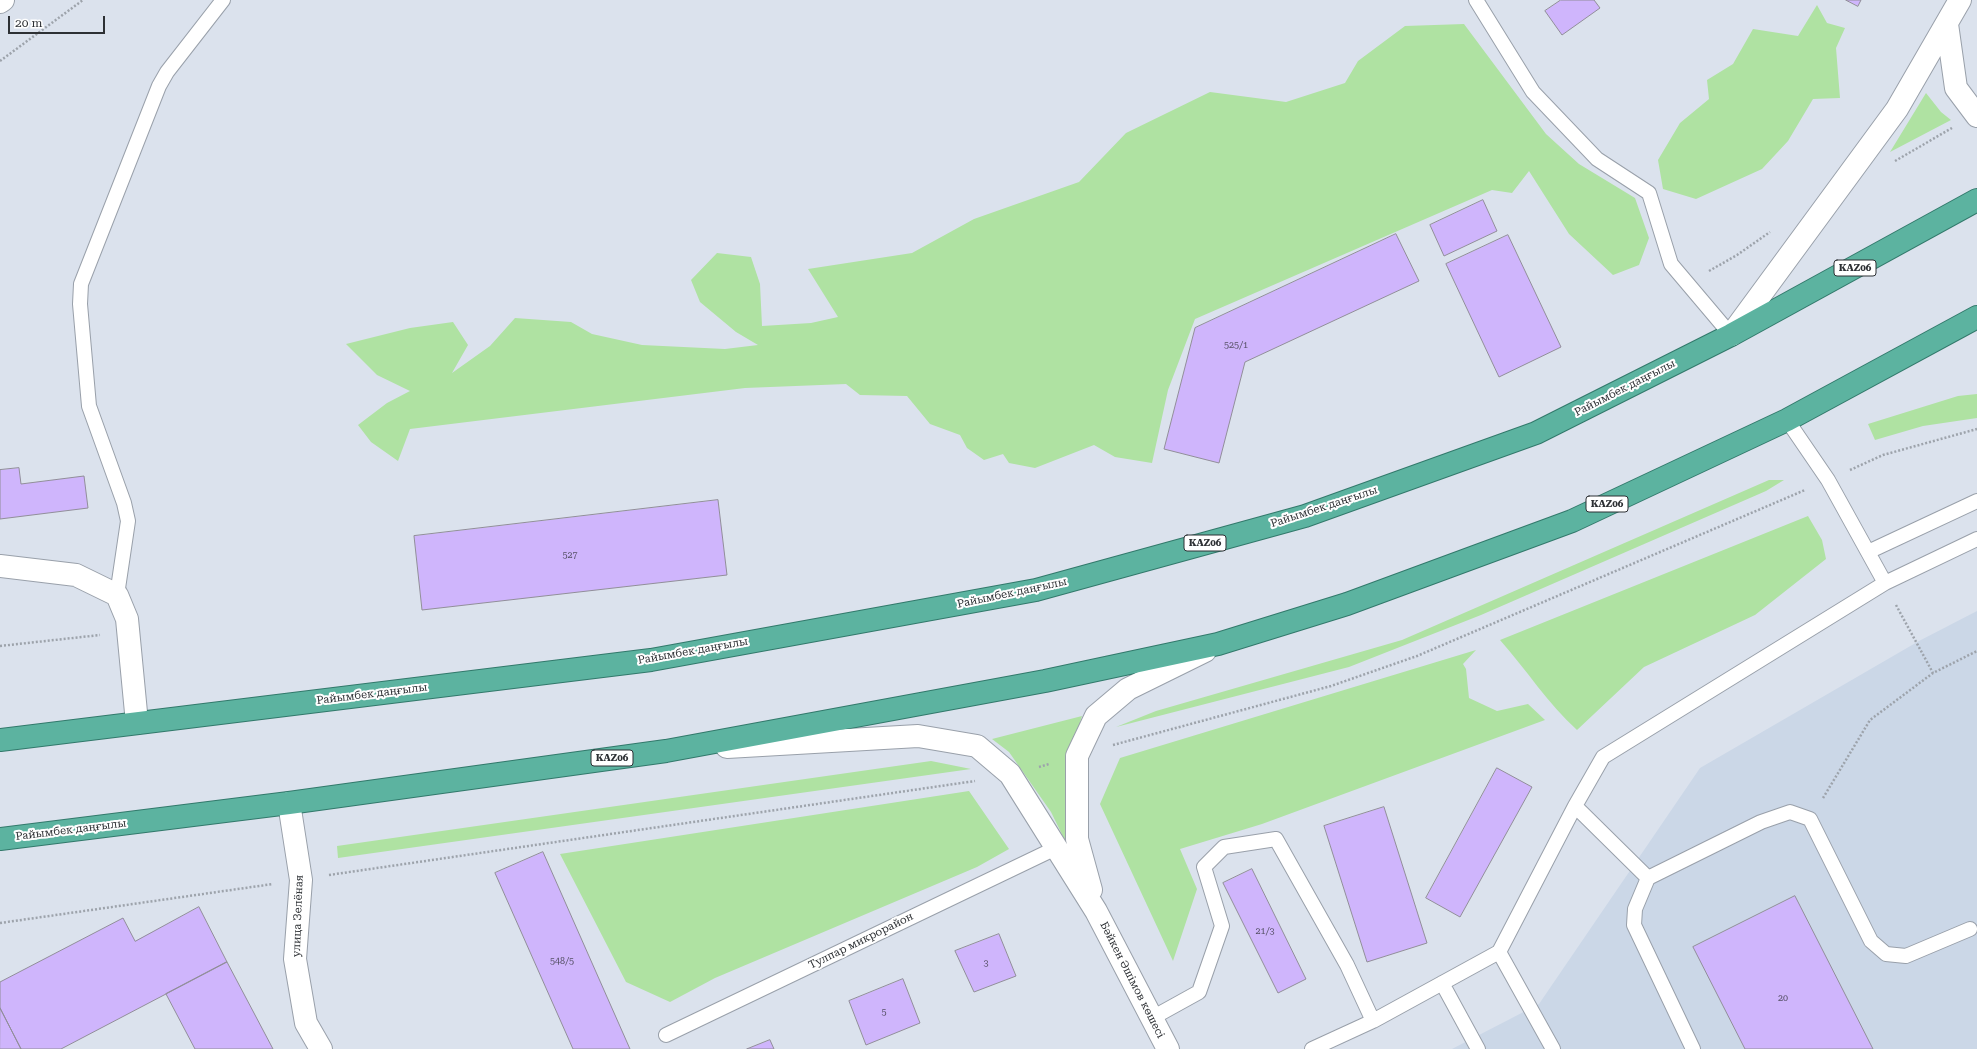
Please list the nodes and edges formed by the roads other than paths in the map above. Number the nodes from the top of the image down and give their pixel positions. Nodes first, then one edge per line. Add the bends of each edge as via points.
1 (3, 0) edge
2 (223, 0) edge
3 (1476, 0) edge
4 (1960, 0) edge
5 (0, 2) edge
6 (1947, 24) junction
7 (1977, 116) edge
8 (1977, 200) edge
9 (1977, 317) edge
10 (1732, 335) junction
11 (1787, 420) junction
12 (1977, 501) edge
13 (1977, 539) edge
14 (1868, 552) junction
15 (0, 566) edge
16 (1885, 583) junction
17 (117, 595) junction
18 (1218, 644) junction
19 (137, 723) junction
20 (0, 740) edge
21 (666, 751) junction
22 (289, 803) junction
23 (1575, 806) junction
24 (0, 839) edge
25 (1056, 848) junction
26 (1648, 878) junction
27 (1096, 911) junction
28 (1970, 929) dead end
29 (1499, 952) junction
30 (1442, 983) junction
31 (1152, 1018) junction
32 (1373, 1021) junction
33 (666, 1035) dead end
34 (321, 1049) edge
35 (1168, 1049) edge
36 (1312, 1049) edge
37 (1478, 1049) edge
38 (1553, 1049) edge
39 (1693, 1049) edge

1 - 5 main road
2 - 17 lane via 158,86 81,284 80,304 89,406 128,521
3 - 10 lane via 1533,92 1597,158 1649,193 1671,264
4 - 6 main road
6 - 7 main road via 1956,88
6 - 10 main road via 1897,109
8 - 10 highway, Райымбек даңғылы / KАZ06
9 - 11 highway, Райымбек даңғылы / KАZ06
10 - 19 highway, Райымбек даңғылы / KАZ06 via 1536,433 1305,516 1036,590 651,660
11 - 14 lane via 1828,480
11 - 18 highway, Райымбек даңғылы / KАZ06 via 1572,521 1347,604
12 - 14 lane
13 - 16 lane
14 - 16 lane
15 - 17 main road via 76,575
16 - 23 lane via 1603,757
17 - 19 main road via 127,619
18 - 21 highway, Райымбек даңғылы / KАZ06 via 1045,680
18 - 27 main road via 1128,689 1096,716 1077,756 1077,839
19 - 20 highway, Райымбек даңғылы / KАZ06
21 - 22 highway, Райымбек даңғылы / KАZ06
21 - 25 main road via 918,736 977,746 1010,774
22 - 24 highway, Райымбек даңғылы / KАZ06
22 - 34 main road, улица Зелёная via 301,880 295,960 306,1023
23 - 26 lane
23 - 29 lane
25 - 27 main road
25 - 33 lane, Тулпар микрорайон
26 - 28 lane via 1761,822 1790,812 1810,820 1872,941 1886,954 1906,956
26 - 39 lane via 1635,909 1634,925
27 - 31 main road, Бәйкен Әшімов көшесі
29 - 30 lane
29 - 38 lane
30 - 32 lane
30 - 37 lane
31 - 32 lane via 1199,992 1217,941 1222,926 1204,867 1224,847 1276,839 1347,965
31 - 35 main road, Бәйкен Әшімов көшесі
32 - 36 lane

